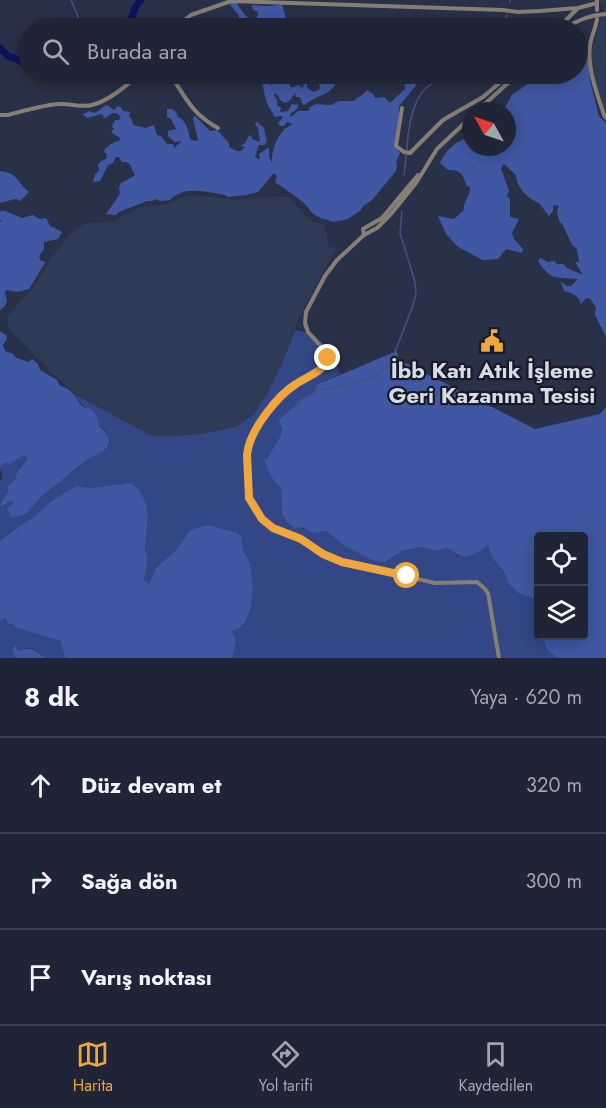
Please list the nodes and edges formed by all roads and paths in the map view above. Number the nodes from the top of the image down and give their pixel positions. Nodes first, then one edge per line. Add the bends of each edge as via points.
1 (597, 1) edge
2 (578, 8) junction
3 (597, 10) dead end
4 (606, 14) edge
5 (187, 18) edge
6 (568, 18) edge
7 (585, 18) edge
8 (597, 19) dead end
9 (127, 84) edge
10 (177, 84) edge
11 (499, 84) edge
12 (507, 84) edge
13 (487, 102) edge
14 (402, 108) dead end
15 (0, 115) edge
16 (606, 118) edge
17 (462, 125) edge
18 (218, 128) dead end
19 (499, 658) edge

1 - 2 street
1 - 3 street
2 - 5 street via 525,12 231,1
2 - 6 street
4 - 7 street
8 - 16 street via 590,57
9 - 15 street via 92,105 60,104
10 - 18 street via 196,113
11 - 14 street via 483,98 443,120 410,153 396,146
12 - 13 street
17 - 19 street via 442,144 385,222 364,235 331,267 305,318 306,327 327,353 328,361 285,393 252,437 247,455 249,498 269,525 342,562 435,583 481,585 488,593

